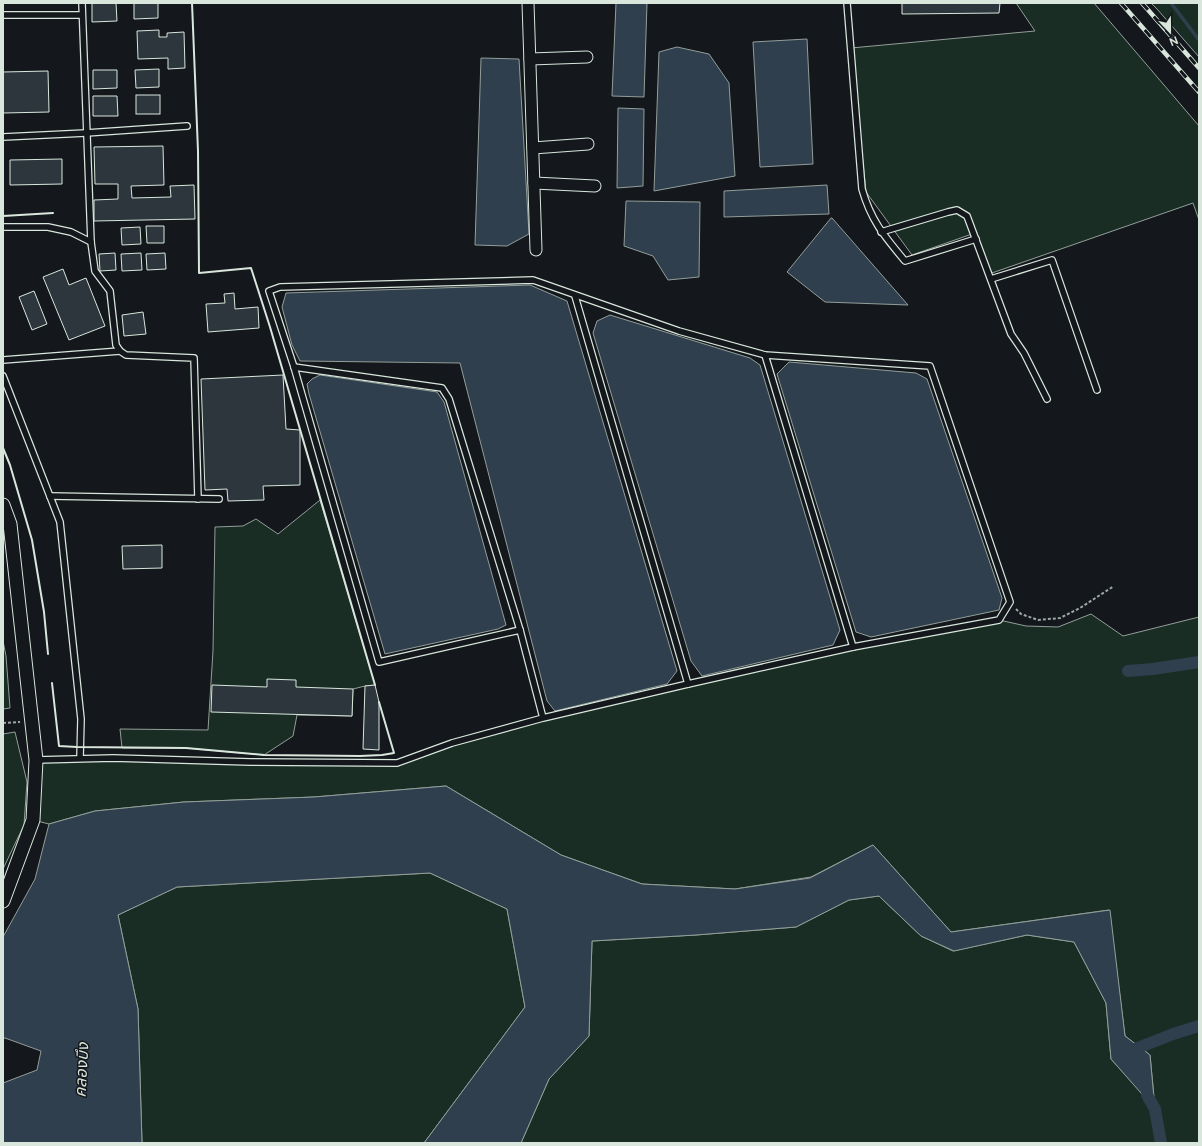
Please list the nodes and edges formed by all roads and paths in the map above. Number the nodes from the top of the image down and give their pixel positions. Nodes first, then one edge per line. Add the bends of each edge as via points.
1 (82, 3) edge
2 (528, 3) edge
3 (847, 3) edge
4 (3, 15) edge
5 (82, 15) junction
6 (587, 57) dead end
7 (530, 59) junction
8 (187, 126) dead end
9 (86, 133) junction
10 (3, 137) edge
11 (588, 144) dead end
12 (533, 148) junction
13 (534, 184) junction
14 (595, 186) dead end
15 (3, 227) edge
16 (881, 232) junction
17 (976, 239) junction
18 (91, 242) junction
19 (536, 250) dead end
20 (991, 280) junction
21 (575, 296) junction
22 (120, 351) junction
23 (765, 355) junction
24 (3, 360) edge
25 (294, 367) junction
26 (3, 376) edge
27 (1097, 390) dead end
28 (1047, 398) dead end
29 (50, 496) junction
30 (198, 499) junction
31 (220, 499) dead end
32 (3, 505) edge
33 (1114, 586) dead end
34 (1010, 602) junction
35 (520, 630) junction
36 (853, 647) junction
37 (688, 684) junction
38 (544, 718) junction
39 (3, 723) edge
40 (12, 723) dead end
41 (80, 758) junction
42 (36, 760) junction
43 (3, 901) edge

1 - 5 lane
2 - 7 street
3 - 16 lane via 862,189 870,214
4 - 5 lane
5 - 9 lane
6 - 7 street
7 - 12 street
8 - 9 lane
9 - 10 lane
9 - 18 lane
11 - 12 street
12 - 13 street
13 - 14 street
13 - 19 street
15 - 18 lane via 48,227 71,232
16 - 17 lane via 905,261
16 - 17 lane via 957,210 967,216
17 - 20 lane
18 - 22 lane via 95,271 110,291 116,345
20 - 27 lane via 1052,260
20 - 28 lane via 1011,334 1024,353
21 - 23 lane via 679,331
21 - 25 lane via 533,280 280,287 269,291
21 - 37 lane
22 - 24 lane
22 - 30 lane via 126,355 194,358
23 - 34 lane via 930,366
23 - 36 lane
25 - 35 lane via 442,388 449,399
25 - 35 lane via 379,662
26 - 29 lane
29 - 30 lane
29 - 41 lane via 60,522 81,719
30 - 31 lane
32 - 42 street via 10,524
33 - 34 path via 1060,618 1038,620 1021,614
34 - 36 lane via 999,620
35 - 38 lane
36 - 37 lane
37 - 38 lane
38 - 41 lane via 452,743 397,763
39 - 40 path
41 - 42 lane
42 - 43 street via 33,820

